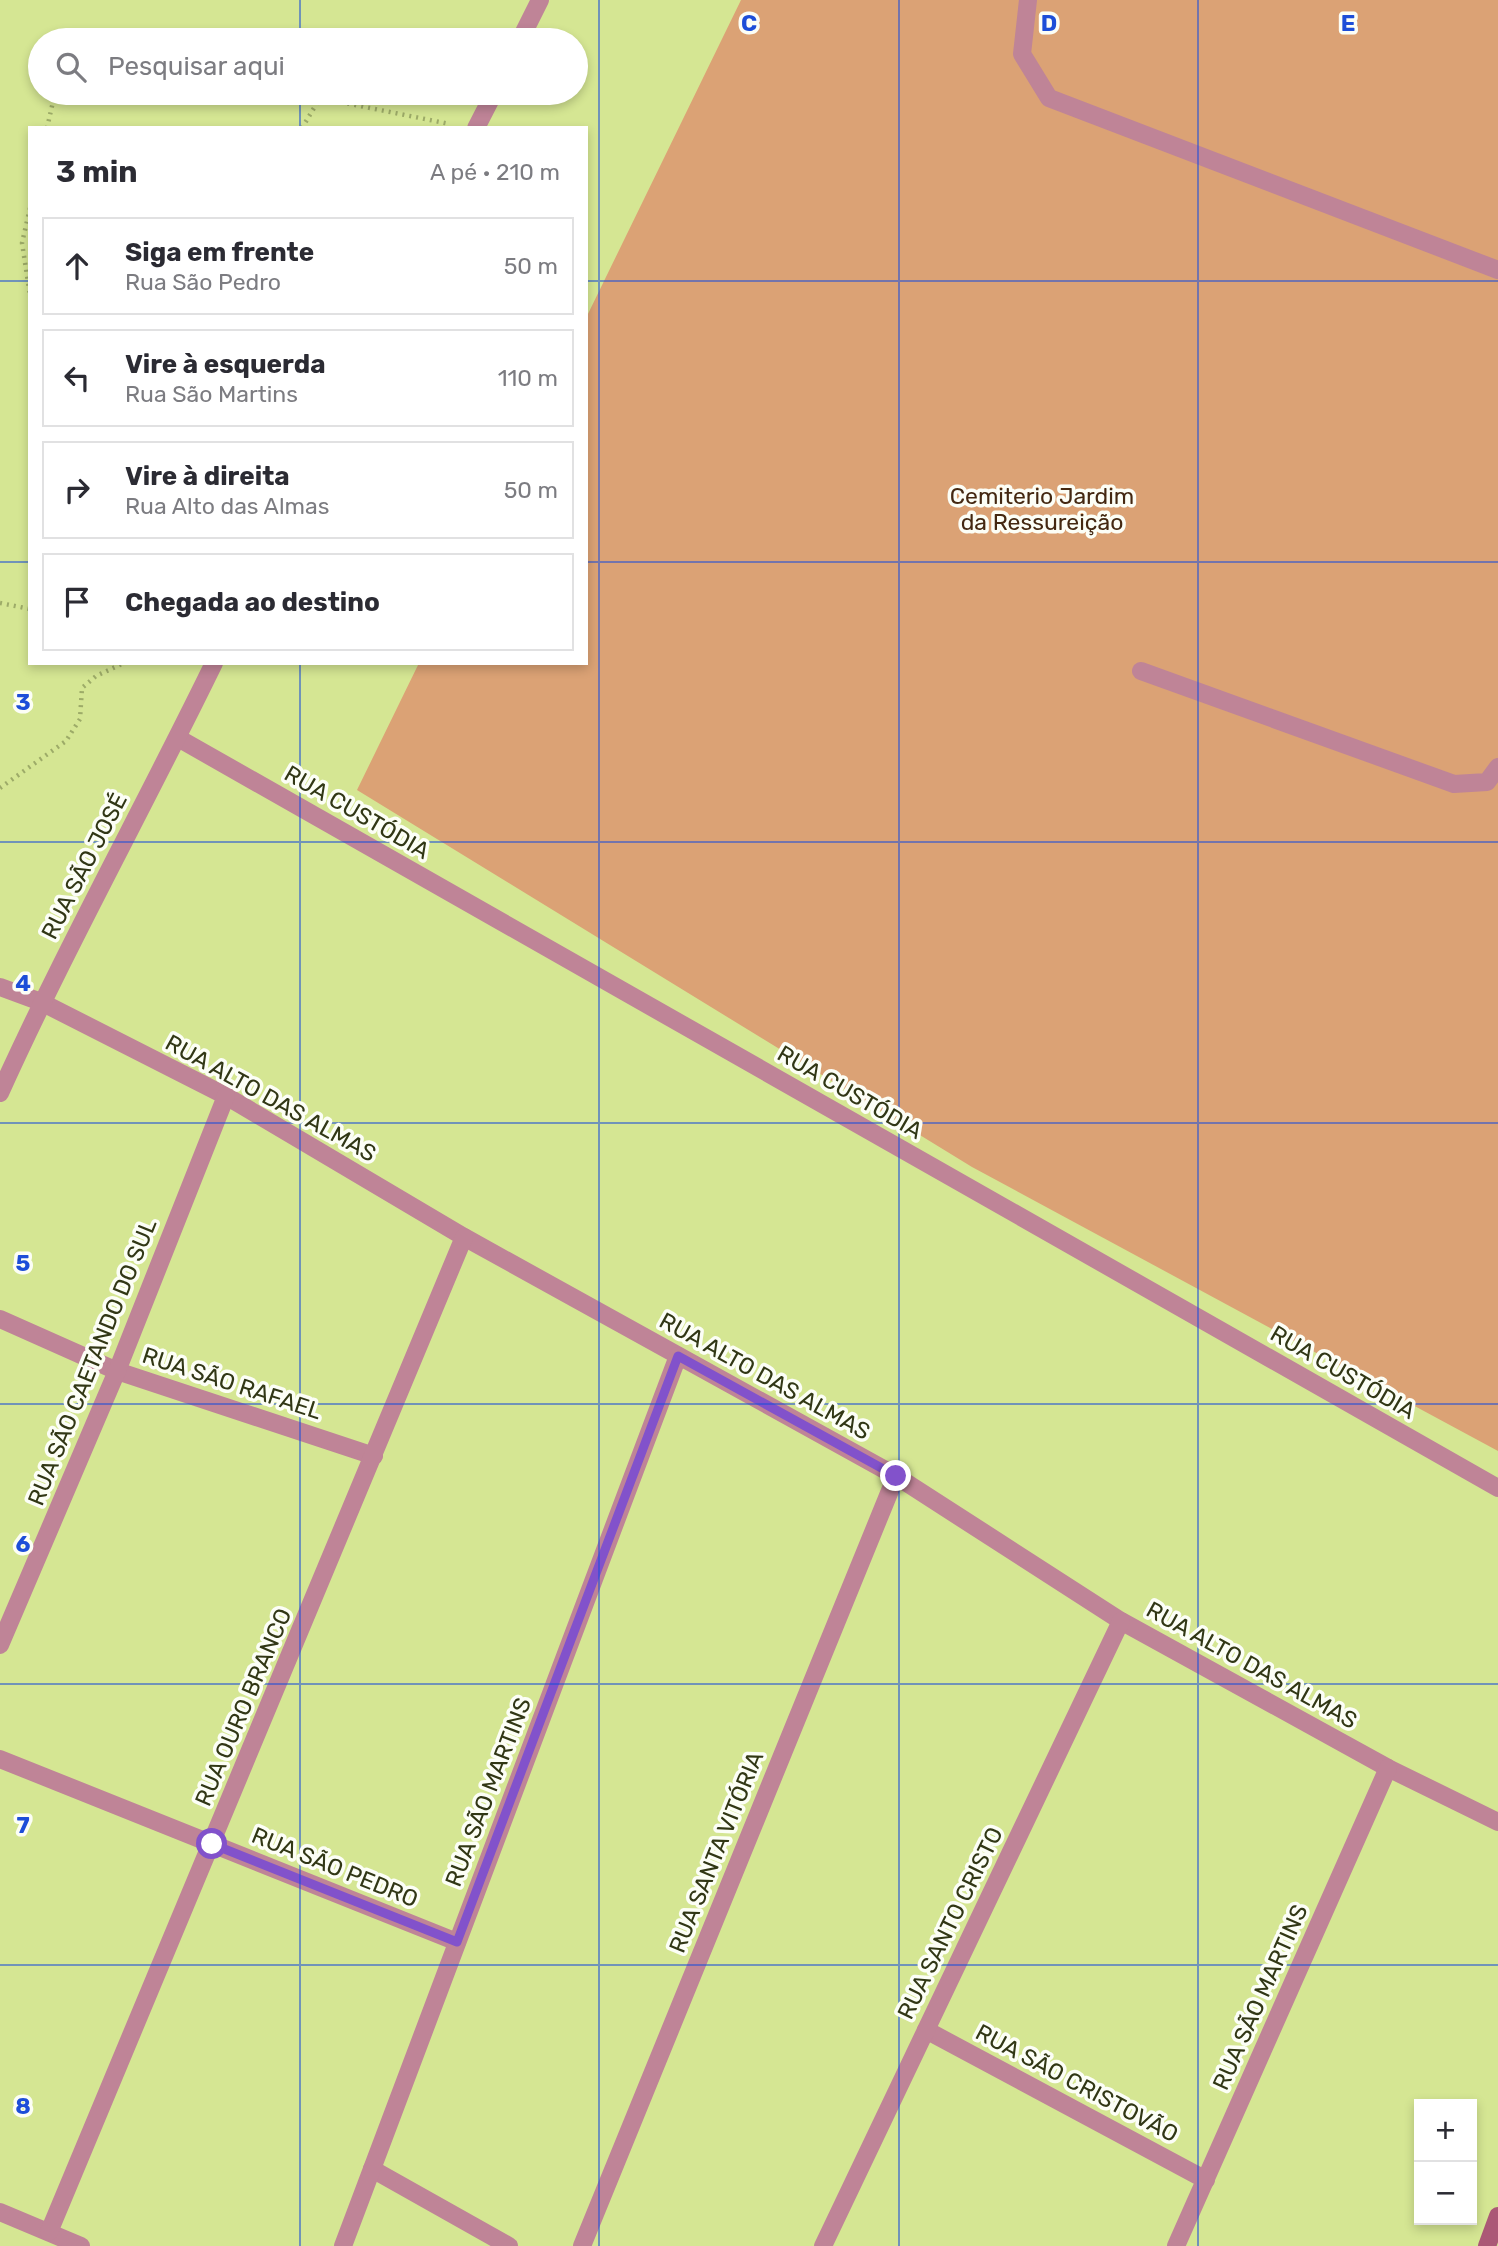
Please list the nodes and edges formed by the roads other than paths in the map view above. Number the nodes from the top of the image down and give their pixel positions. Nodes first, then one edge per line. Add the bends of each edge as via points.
1 (541, 0) edge
2 (1028, 0) edge
3 (526, 28) edge
4 (488, 105) edge
5 (477, 126) edge
6 (1498, 270) edge
7 (213, 665) edge
8 (1141, 671) dead end
9 (178, 738) junction
10 (1498, 767) edge
11 (0, 987) edge
12 (41, 1002) junction
13 (0, 1093) edge
14 (226, 1096) junction
15 (464, 1237) junction
16 (0, 1319) edge
17 (678, 1356) junction
18 (117, 1371) junction
19 (374, 1456) junction
20 (896, 1476) junction
21 (1498, 1488) edge
22 (1121, 1621) junction
23 (0, 1645) edge
24 (0, 1759) edge
25 (1388, 1768) junction
26 (1498, 1822) edge
27 (212, 1844) junction
28 (457, 1942) junction
29 (926, 2030) junction
30 (372, 2169) junction
31 (1206, 2180) junction
32 (0, 2212) edge
33 (1498, 2216) edge
34 (49, 2232) junction
35 (81, 2246) edge
36 (343, 2246) edge
37 (509, 2246) edge
38 (582, 2246) edge
39 (823, 2246) edge
40 (1176, 2246) edge
41 (1486, 2246) edge

1 - 3 street
2 - 6 street via 1022,54 1049,98
4 - 5 street
7 - 9 street, RUA SÃO JOSÉ
8 - 10 street via 1454,784 1487,782
9 - 12 street, RUA SÃO JOSÉ
9 - 21 street, RUA CUSTÓDIA
11 - 12 street, RUA ALTO DAS ALMAS
12 - 13 street, RUA SÃO JOSÉ
12 - 14 street, RUA ALTO DAS ALMAS
14 - 15 street, RUA ALTO DAS ALMAS
14 - 18 street, RUA SÃO CAETANDO DO SUL
15 - 17 street, RUA ALTO DAS ALMAS
15 - 19 street, RUA OURO BRANCO
16 - 18 street, RUA SÃO RAFAEL
17 - 20 street, RUA ALTO DAS ALMAS
17 - 28 street, RUA SÃO MARTINS
18 - 19 street, RUA SÃO RAFAEL
18 - 23 street, RUA SÃO CAETANDO DO SUL
19 - 27 street, RUA OURO BRANCO
20 - 22 street, RUA ALTO DAS ALMAS
20 - 38 street, RUA SANTA VITÓRIA
22 - 25 street, RUA ALTO DAS ALMAS
22 - 29 street, RUA SANTO CRISTO
24 - 27 street, RUA SÃO PEDRO
25 - 26 street, RUA ALTO DAS ALMAS
25 - 31 street, RUA SÃO MARTINS
27 - 28 street, RUA SÃO PEDRO
27 - 34 street, RUA OURO BRANCO
28 - 30 street, RUA SÃO MARTINS
29 - 31 street, RUA SÃO CRISTOVÃO
29 - 39 street, RUA SANTO CRISTO
30 - 36 street, RUA SÃO MARTINS
30 - 37 street
31 - 40 street, RUA SÃO MARTINS
32 - 34 street
33 - 41 main road
34 - 35 street

